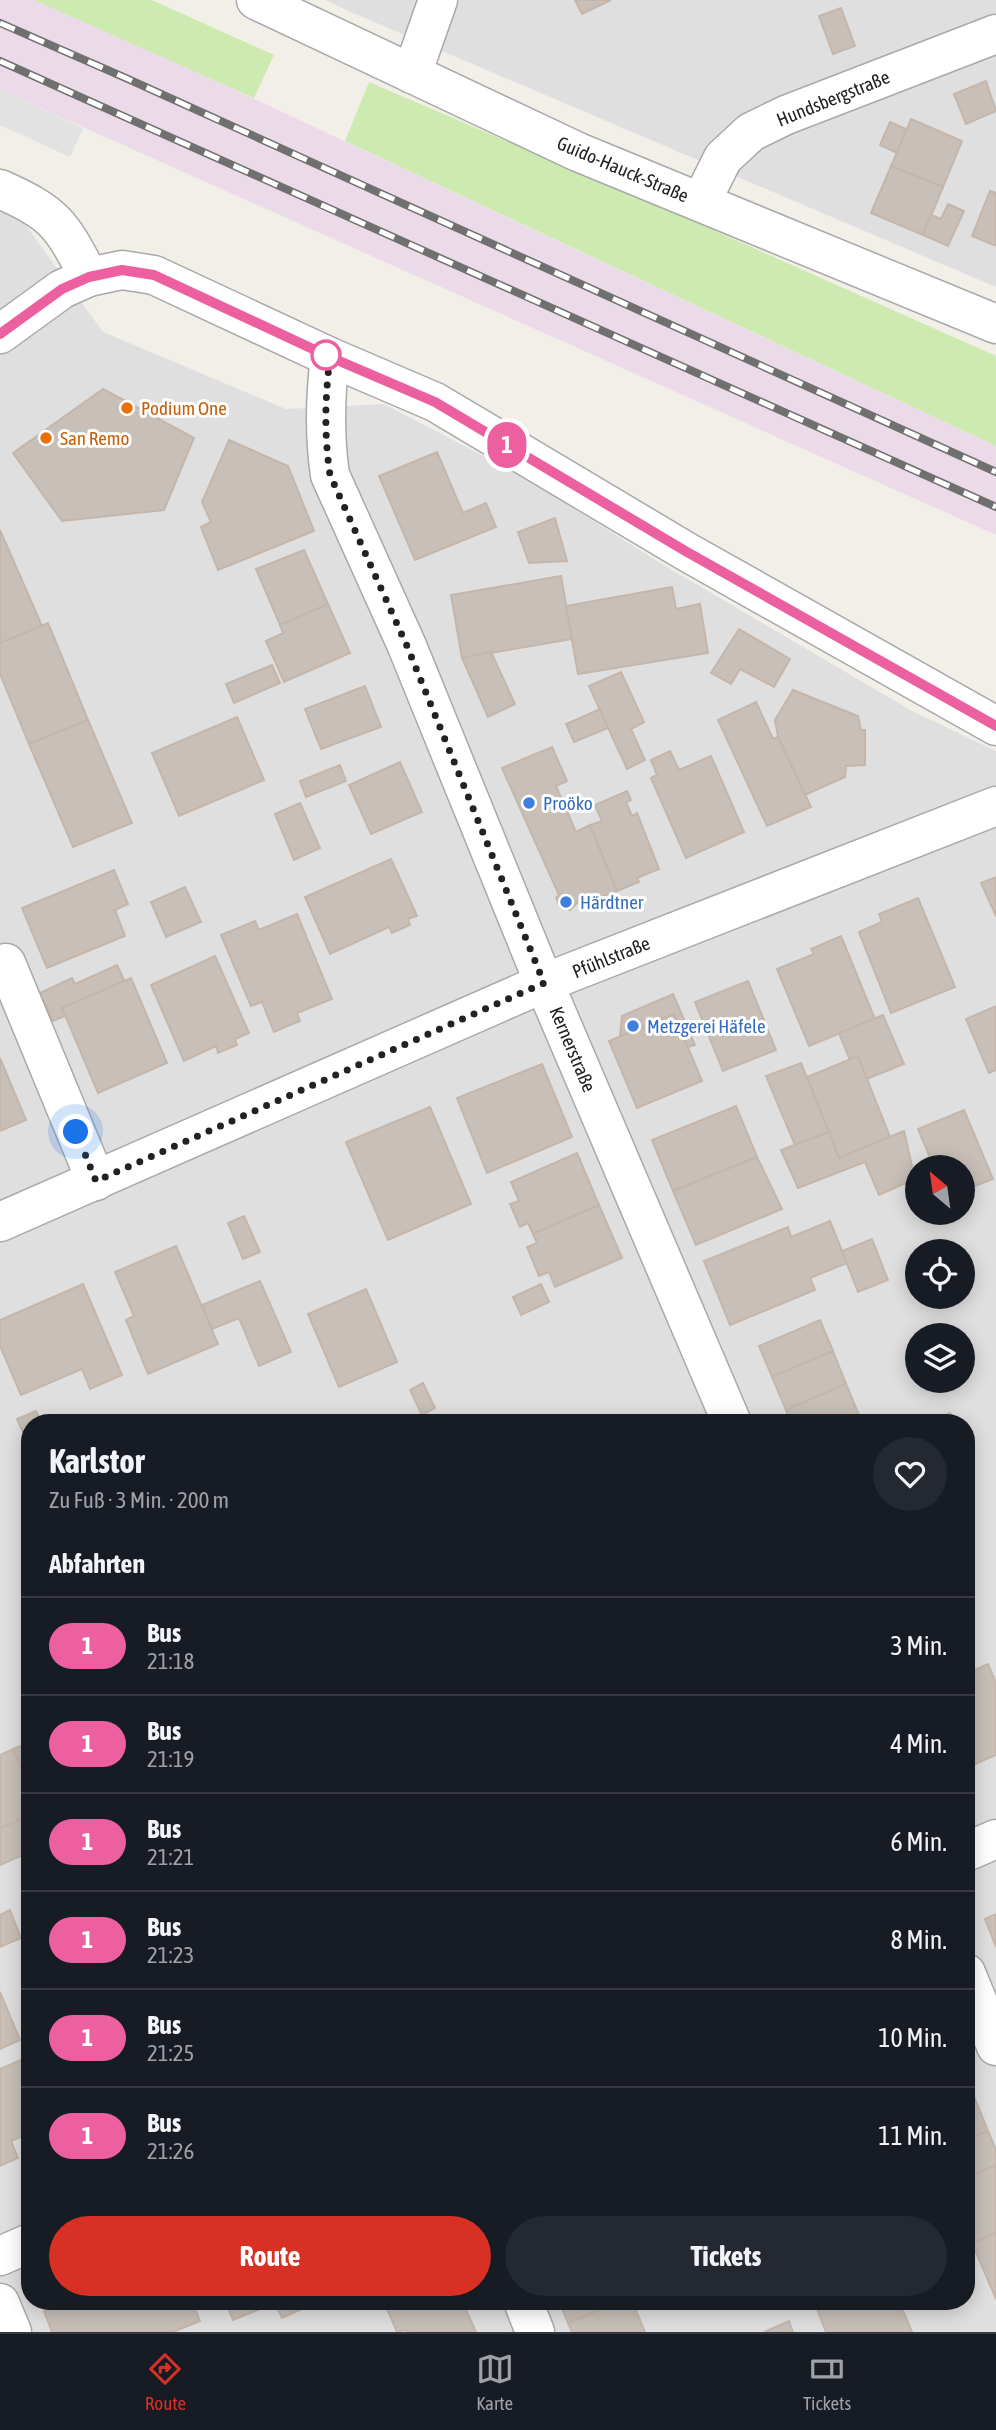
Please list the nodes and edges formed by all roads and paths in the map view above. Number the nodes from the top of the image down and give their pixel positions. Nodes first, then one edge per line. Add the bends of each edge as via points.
1 (256, 0) edge
2 (438, 0) edge
3 (996, 34) edge
4 (412, 74) junction
5 (0, 189) edge
6 (701, 202) junction
7 (89, 277) junction
8 (996, 324) edge
9 (0, 334) edge
10 (330, 357) junction
11 (996, 726) edge
12 (996, 806) edge
13 (3, 964) edge
14 (544, 983) junction
15 (96, 1181) junction
16 (0, 1222) edge
17 (728, 1414) edge
18 (996, 1839) edge
19 (975, 1848) edge
20 (975, 1995) edge
21 (996, 2046) edge
22 (21, 2247) edge
23 (0, 2256) edge
24 (0, 2303) edge
25 (526, 2310) edge
26 (12, 2332) edge
27 (535, 2332) edge

1 - 4 street, Guido-Hauck-Straße
2 - 4 street
3 - 6 street, Hundsbergstraße via 751,132 723,159
4 - 6 street, Guido-Hauck-Straße via 578,152
5 - 7 street via 48,214 65,233
6 - 8 street, Guido-Hauck-Straße
7 - 9 street via 62,289
7 - 10 street via 122,270 154,275
10 - 11 street via 435,402 687,552
10 - 14 street, Kernerstraße via 324,409 330,475 407,646
12 - 14 street, Pfühlstraße
13 - 15 street
14 - 15 street, Pfühlstraße
14 - 17 street, Kernerstraße
15 - 16 street, Pfühlstraße
18 - 19 street
20 - 21 street
22 - 23 street
24 - 26 street
25 - 27 street

